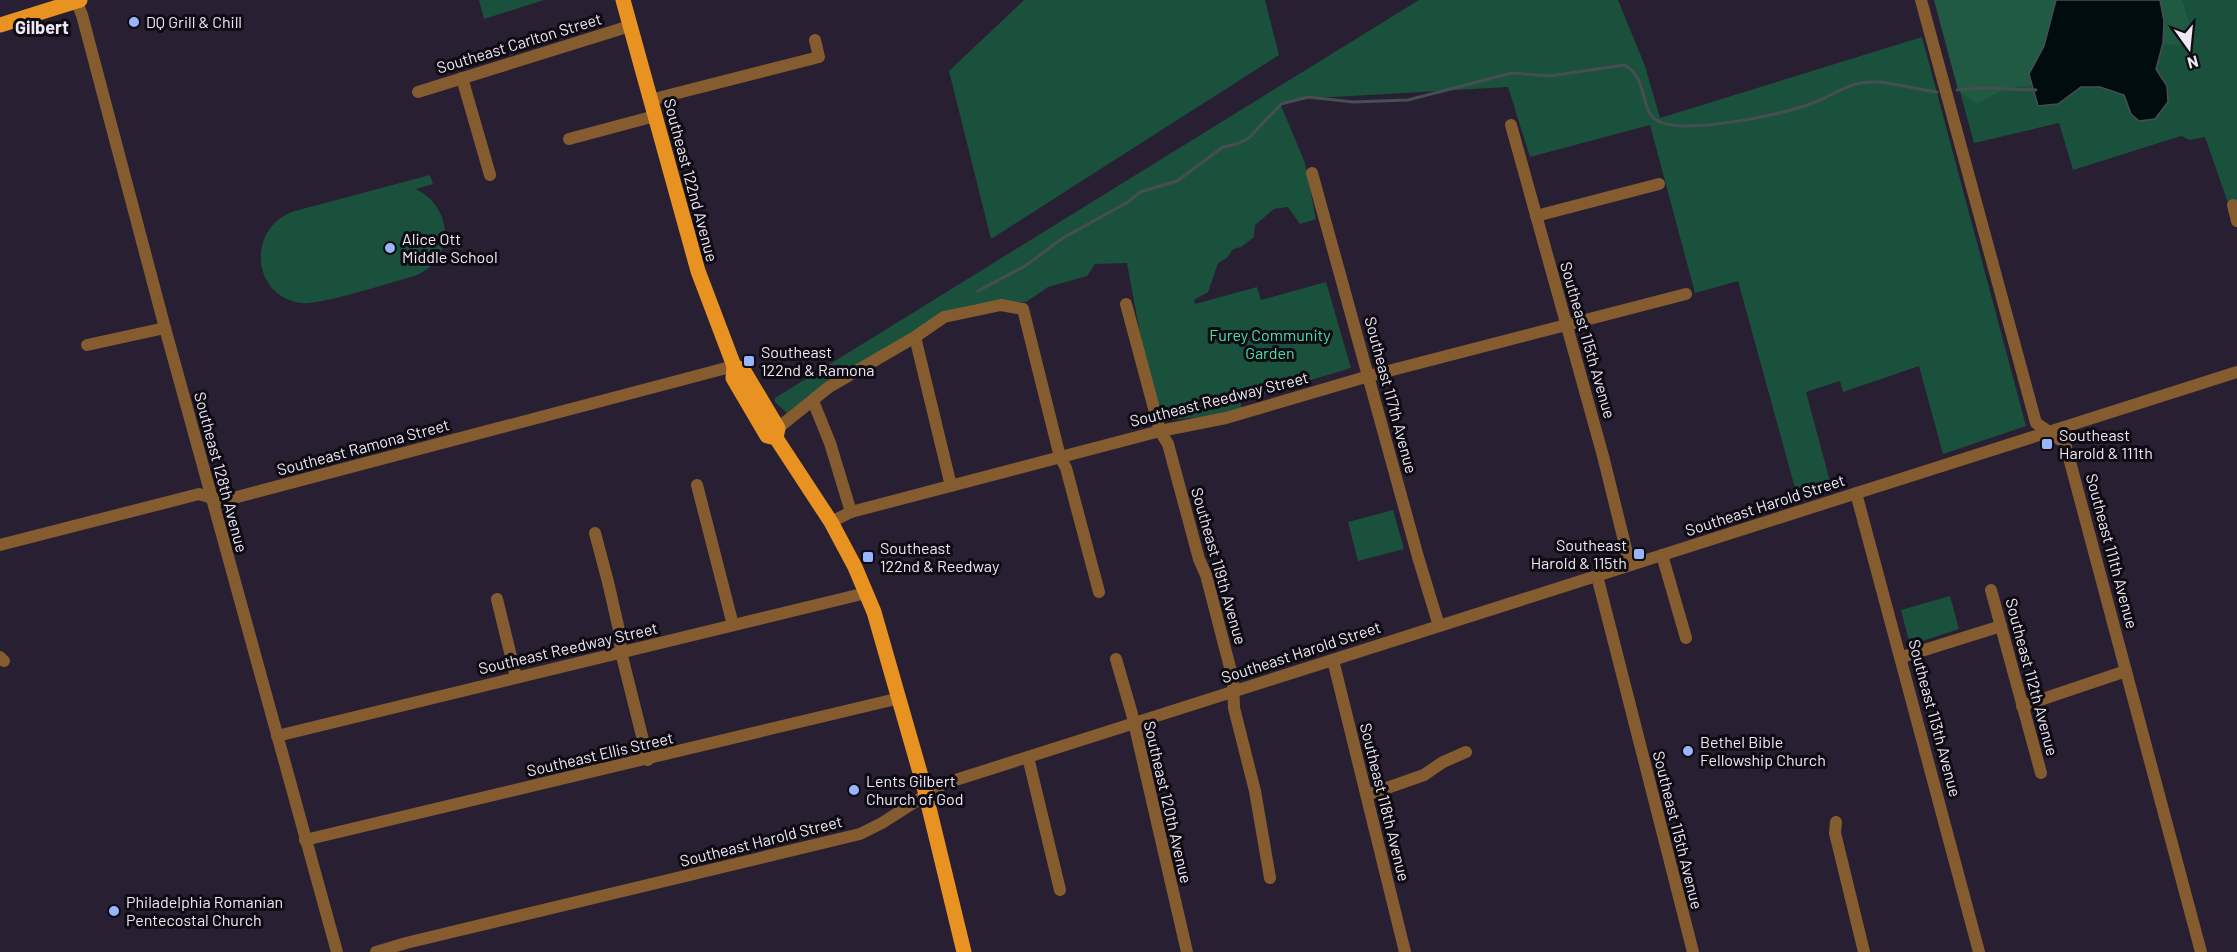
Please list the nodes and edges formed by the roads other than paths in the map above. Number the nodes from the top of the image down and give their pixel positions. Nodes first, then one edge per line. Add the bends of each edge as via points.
1 (77, 0) edge
2 (623, 0) edge
3 (1921, 0) edge
4 (0, 25) edge
5 (630, 26) junction
6 (815, 40) dead end
7 (462, 78) junction
8 (418, 92) dead end
9 (650, 100) junction
10 (655, 116) junction
11 (1511, 125) dead end
12 (569, 139) dead end
13 (1312, 172) dead end
14 (490, 175) dead end
15 (1659, 184) dead end
16 (2233, 205) dead end
17 (1536, 216) junction
18 (2237, 221) edge
19 (1686, 294) dead end
20 (1126, 304) dead end
21 (1566, 323) junction
22 (165, 328) junction
23 (915, 337) junction
24 (87, 345) dead end
25 (734, 366) junction
26 (2237, 372) edge
27 (1369, 376) junction
28 (813, 401) junction
29 (1160, 431) junction
30 (2050, 432) junction
31 (777, 433) junction
32 (1060, 457) junction
33 (697, 485) dead end
34 (951, 486) junction
35 (1856, 493) junction
36 (211, 498) junction
37 (851, 512) junction
38 (831, 522) junction
39 (595, 533) dead end
40 (0, 545) edge
41 (1662, 555) junction
42 (1630, 565) junction
43 (1597, 576) junction
44 (1991, 590) dead end
45 (1099, 592) dead end
46 (866, 593) junction
47 (497, 599) dead end
48 (734, 625) junction
49 (1439, 626) junction
50 (2001, 626) junction
51 (1686, 638) dead end
52 (621, 652) junction
53 (1902, 657) junction
54 (1116, 659) dead end
55 (1333, 660) junction
56 (2126, 671) junction
57 (516, 677) junction
58 (1233, 691) junction
59 (900, 698) junction
60 (2022, 706) junction
61 (1132, 724) junction
62 (277, 736) junction
63 (1466, 752) dead end
64 (1028, 757) junction
65 (648, 760) junction
66 (2041, 773) dead end
67 (926, 795) junction
68 (1368, 795) junction
69 (1836, 822) dead end
70 (305, 840) junction
71 (1270, 878) dead end
72 (1060, 890) dead end
73 (337, 952) edge
74 (376, 952) edge
75 (964, 952) edge
76 (1187, 952) edge
77 (1405, 952) edge
78 (1693, 952) edge
79 (1864, 952) edge
80 (1979, 952) edge
81 (2201, 952) edge

1 - 4 main road
1 - 22 street, Southeast 128th Avenue
2 - 5 main road, Southeast 122nd Avenue
3 - 30 street, Southeast 111th Avenue via 2036,423
5 - 7 street, Southeast Carlton Street
5 - 9 main road, Southeast 122nd Avenue
6 - 9 street via 819,57
7 - 8 street, Southeast Carlton Street
7 - 14 street
9 - 10 main road, Southeast 122nd Avenue
10 - 12 street
10 - 25 main road, Southeast 122nd Avenue via 702,284
11 - 17 street, Southeast 115th Avenue
13 - 27 street, Southeast 117th Avenue
15 - 17 street
16 - 18 street
17 - 21 street, Southeast 115th Avenue
19 - 21 street, Southeast Reedway Street
20 - 29 street, Southeast 119th Avenue
21 - 27 street, Southeast Reedway Street
21 - 42 street, Southeast 115th Avenue
22 - 24 street
22 - 36 street, Southeast 128th Avenue
23 - 28 street via 829,387
23 - 32 street via 944,317 1001,304 1023,309
23 - 34 street
25 - 31 main road, Southeast 122nd Avenue via 733,378 767,436
25 - 36 street, Southeast Ramona Street via 222,501
26 - 30 street, Southeast Harold Street
27 - 29 street, Southeast Reedway Street via 1226,418
27 - 49 street, Southeast 117th Avenue
28 - 31 street
28 - 37 street
29 - 32 street, Southeast Reedway Street
29 - 58 street, Southeast 119th Avenue via 1168,444 1198,560 1206,575
30 - 35 street, Southeast Harold Street
30 - 56 street, Southeast 111th Avenue via 2065,442
31 - 38 main road, Southeast 122nd Avenue
32 - 34 street, Southeast Reedway Street
32 - 45 street
33 - 48 street
34 - 37 street, Southeast Reedway Street
35 - 41 street, Southeast Harold Street
35 - 53 street, Southeast 113th Avenue
36 - 40 street, Southeast Ramona Street via 199,494
36 - 62 street, Southeast 128th Avenue
37 - 38 street, Southeast Reedway Street
38 - 46 main road, Southeast 122nd Avenue
39 - 52 street via 609,582
41 - 42 street, Southeast Harold Street
41 - 51 street
42 - 43 street, Southeast Harold Street
43 - 49 street, Southeast Harold Street
43 - 78 street, Southeast 115th Avenue
44 - 50 street, Southeast 112th Avenue
46 - 48 street, Southeast Reedway Street
46 - 59 main road, Southeast 122nd Avenue
47 - 57 street
48 - 52 street, Southeast Reedway Street
49 - 55 street, Southeast Harold Street
50 - 53 street
50 - 60 street, Southeast 112th Avenue
52 - 57 street, Southeast Reedway Street
52 - 65 street
53 - 80 street, Southeast 113th Avenue
54 - 61 street, Southeast 120th Avenue
55 - 58 street, Southeast Harold Street
55 - 68 street, Southeast 118th Avenue
56 - 60 street
56 - 81 street, Southeast 111th Avenue
57 - 62 street, Southeast Reedway Street
58 - 61 street, Southeast Harold Street
58 - 71 street, Southeast 119th Avenue
59 - 65 street, Southeast Ellis Street
59 - 67 main road, Southeast 122nd Avenue
60 - 66 street, Southeast 112th Avenue
61 - 64 street, Southeast Harold Street
61 - 76 street, Southeast 120th Avenue
62 - 70 street, Southeast 128th Avenue
63 - 68 street via 1424,775
64 - 67 street, Southeast Harold Street via 943,784
64 - 72 street
65 - 70 street, Southeast Ellis Street
67 - 74 street, Southeast Harold Street via 875,827 832,842
67 - 75 main road, Southeast 122nd Avenue
68 - 77 street, Southeast 118th Avenue
69 - 79 street via 1835,833
70 - 73 street, Southeast 128th Avenue

